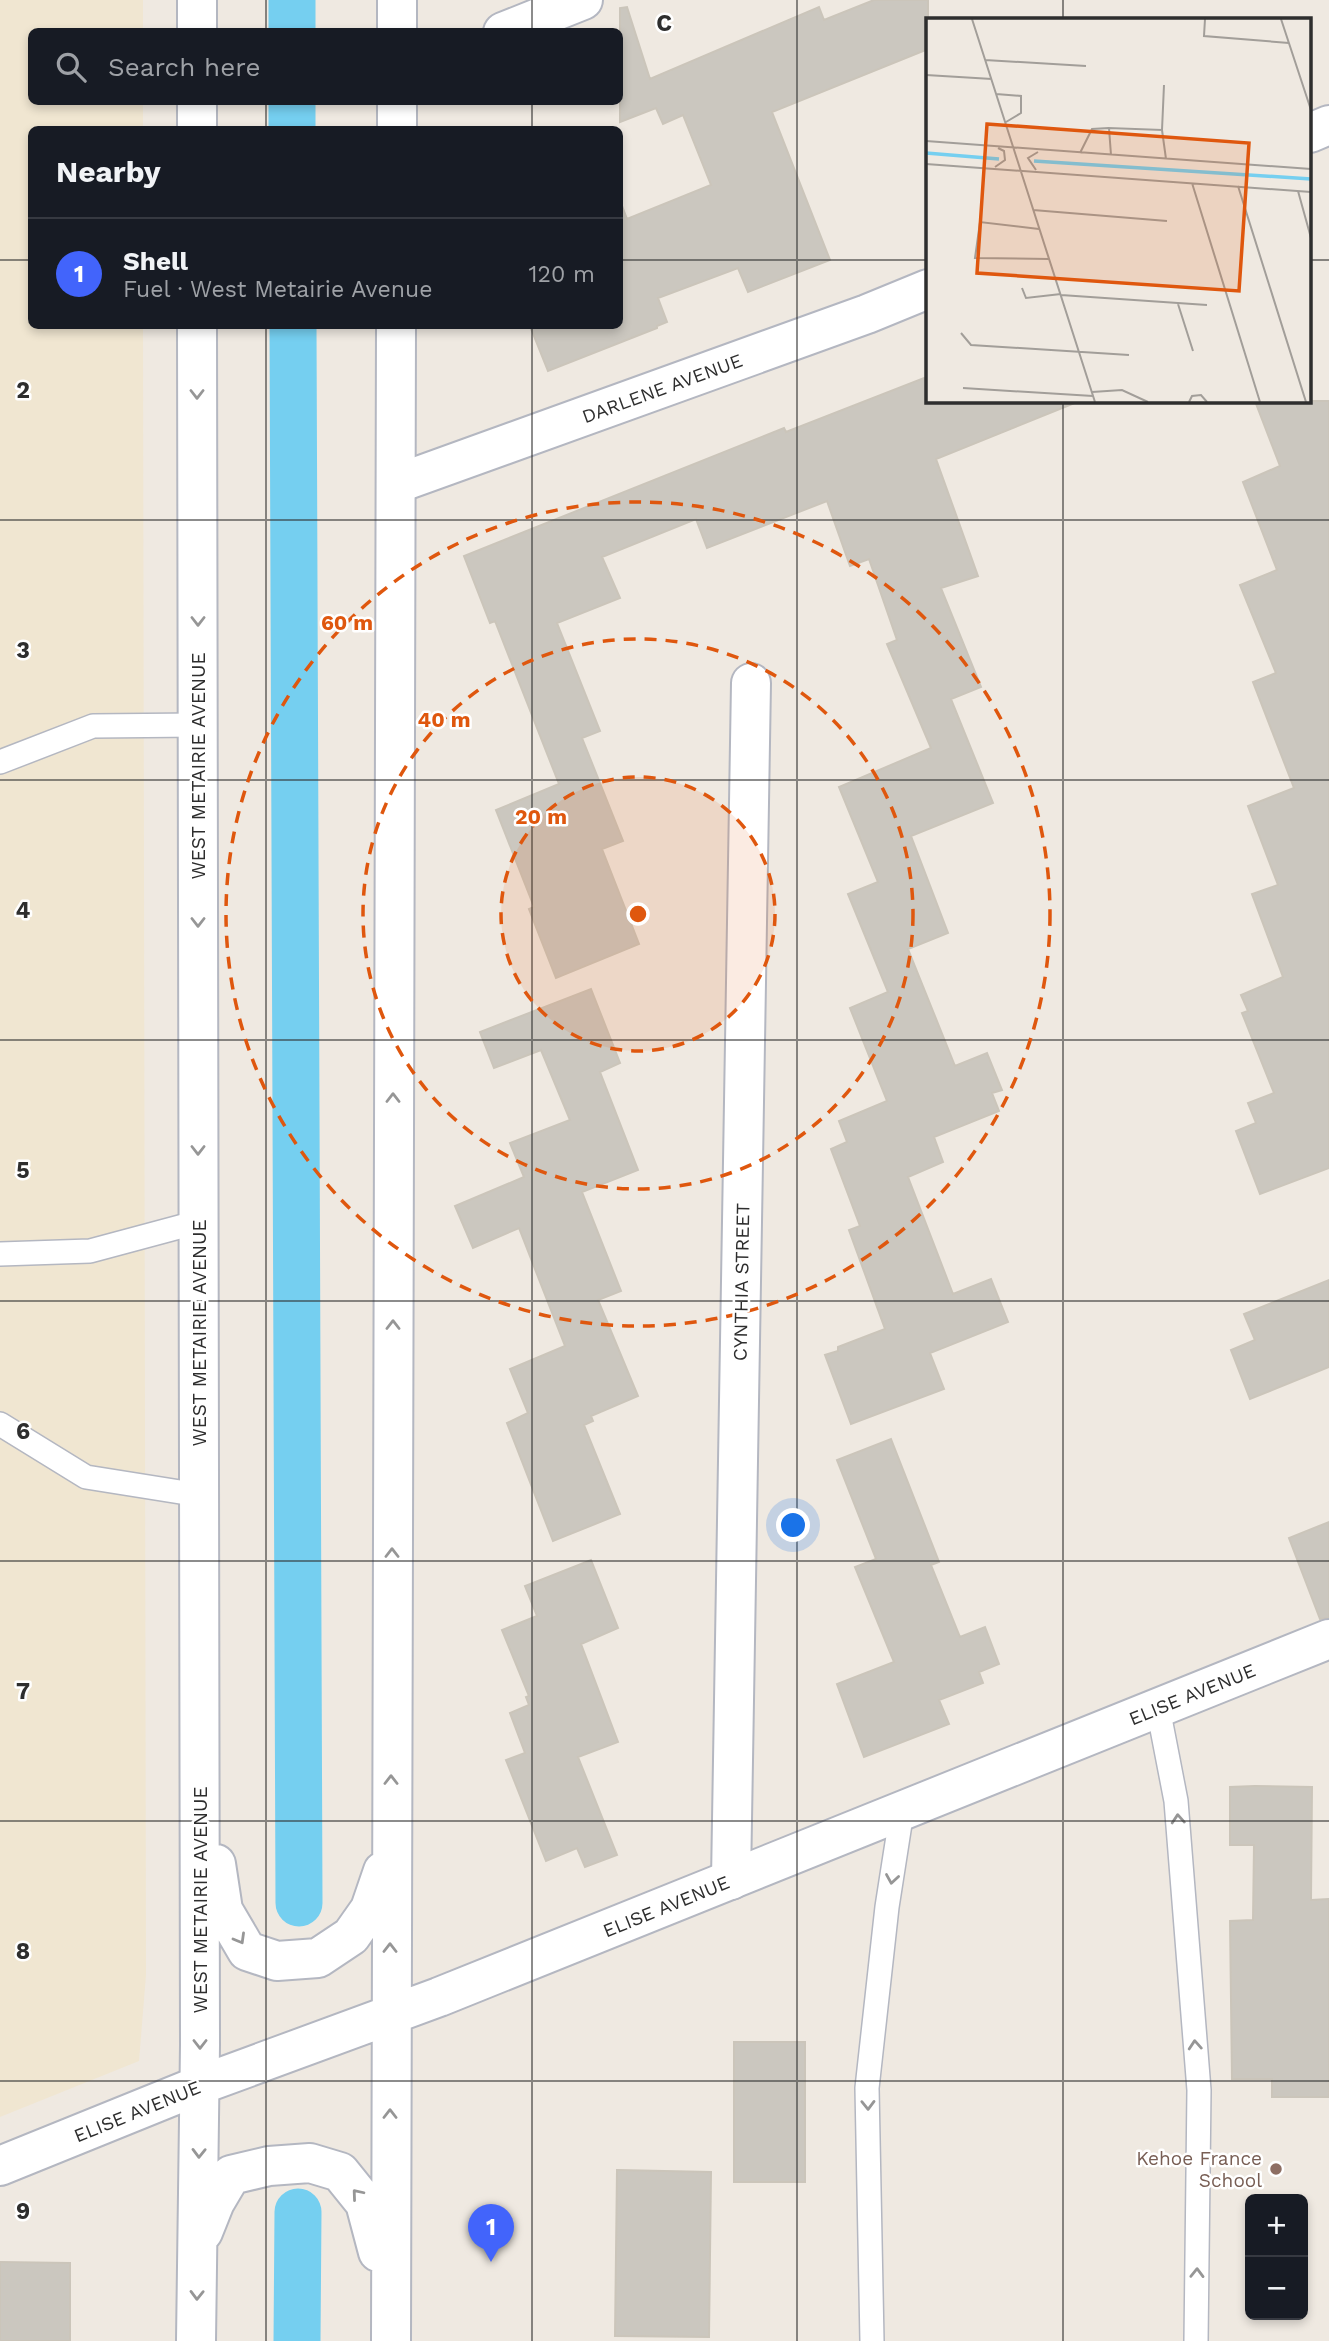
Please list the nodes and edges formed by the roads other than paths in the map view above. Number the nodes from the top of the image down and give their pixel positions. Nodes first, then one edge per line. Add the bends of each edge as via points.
1 (197, 0) edge
2 (397, 0) edge
3 (583, 0) edge
4 (197, 28) edge
5 (397, 28) edge
6 (513, 28) edge
7 (197, 105) edge
8 (397, 105) edge
9 (1329, 125) edge
10 (197, 126) edge
11 (397, 126) edge
12 (1312, 132) edge
13 (926, 290) edge
14 (197, 329) edge
15 (396, 329) edge
16 (396, 484) junction
17 (751, 683) dead end
18 (198, 725) junction
19 (0, 762) edge
20 (198, 1222) junction
21 (0, 1254) edge
22 (0, 1424) edge
23 (199, 1495) junction
24 (1329, 1639) edge
25 (1158, 1708) junction
26 (200, 1755) junction
27 (902, 1811) junction
28 (391, 1848) junction
29 (731, 1881) junction
30 (390, 2016) junction
31 (200, 2085) junction
32 (0, 2166) edge
33 (197, 2248) junction
34 (391, 2323) edge
35 (196, 2341) edge
36 (872, 2341) edge
37 (1196, 2341) edge

1 - 4 main road
2 - 5 main road
3 - 6 main road
7 - 10 main road
8 - 11 main road
9 - 12 main road
13 - 16 main road, DARLENE AVENUE
14 -> 18 main road, WEST METAIRIE AVENUE
15 - 16 main road
28 -> 16 main road
17 - 29 main road, CYNTHIA STREET
18 - 19 lane via 93,726
18 -> 20 main road, WEST METAIRIE AVENUE
20 - 21 lane via 90,1251
20 - 23 main road, WEST METAIRIE AVENUE
22 - 23 lane via 86,1477
23 - 26 main road, WEST METAIRIE AVENUE
24 - 25 main road, ELISE AVENUE
25 - 27 main road, ELISE AVENUE
37 -> 25 lane via 1199,2090 1176,1801
26 -> 28 main road via 223,1910 247,1951 277,1961 318,1958 351,1936 370,1909
26 -> 31 main road, WEST METAIRIE AVENUE
27 - 29 main road, ELISE AVENUE
27 -> 36 lane via 867,2088
30 -> 28 main road
29 - 30 main road, ELISE AVENUE
30 - 31 main road, ELISE AVENUE
34 -> 30 main road
31 - 32 main road, ELISE AVENUE
31 -> 33 main road, WEST METAIRIE AVENUE
34 -> 33 main road via 365,2203 340,2172 310,2163 230,2175
33 -> 35 main road, WEST METAIRIE AVENUE

